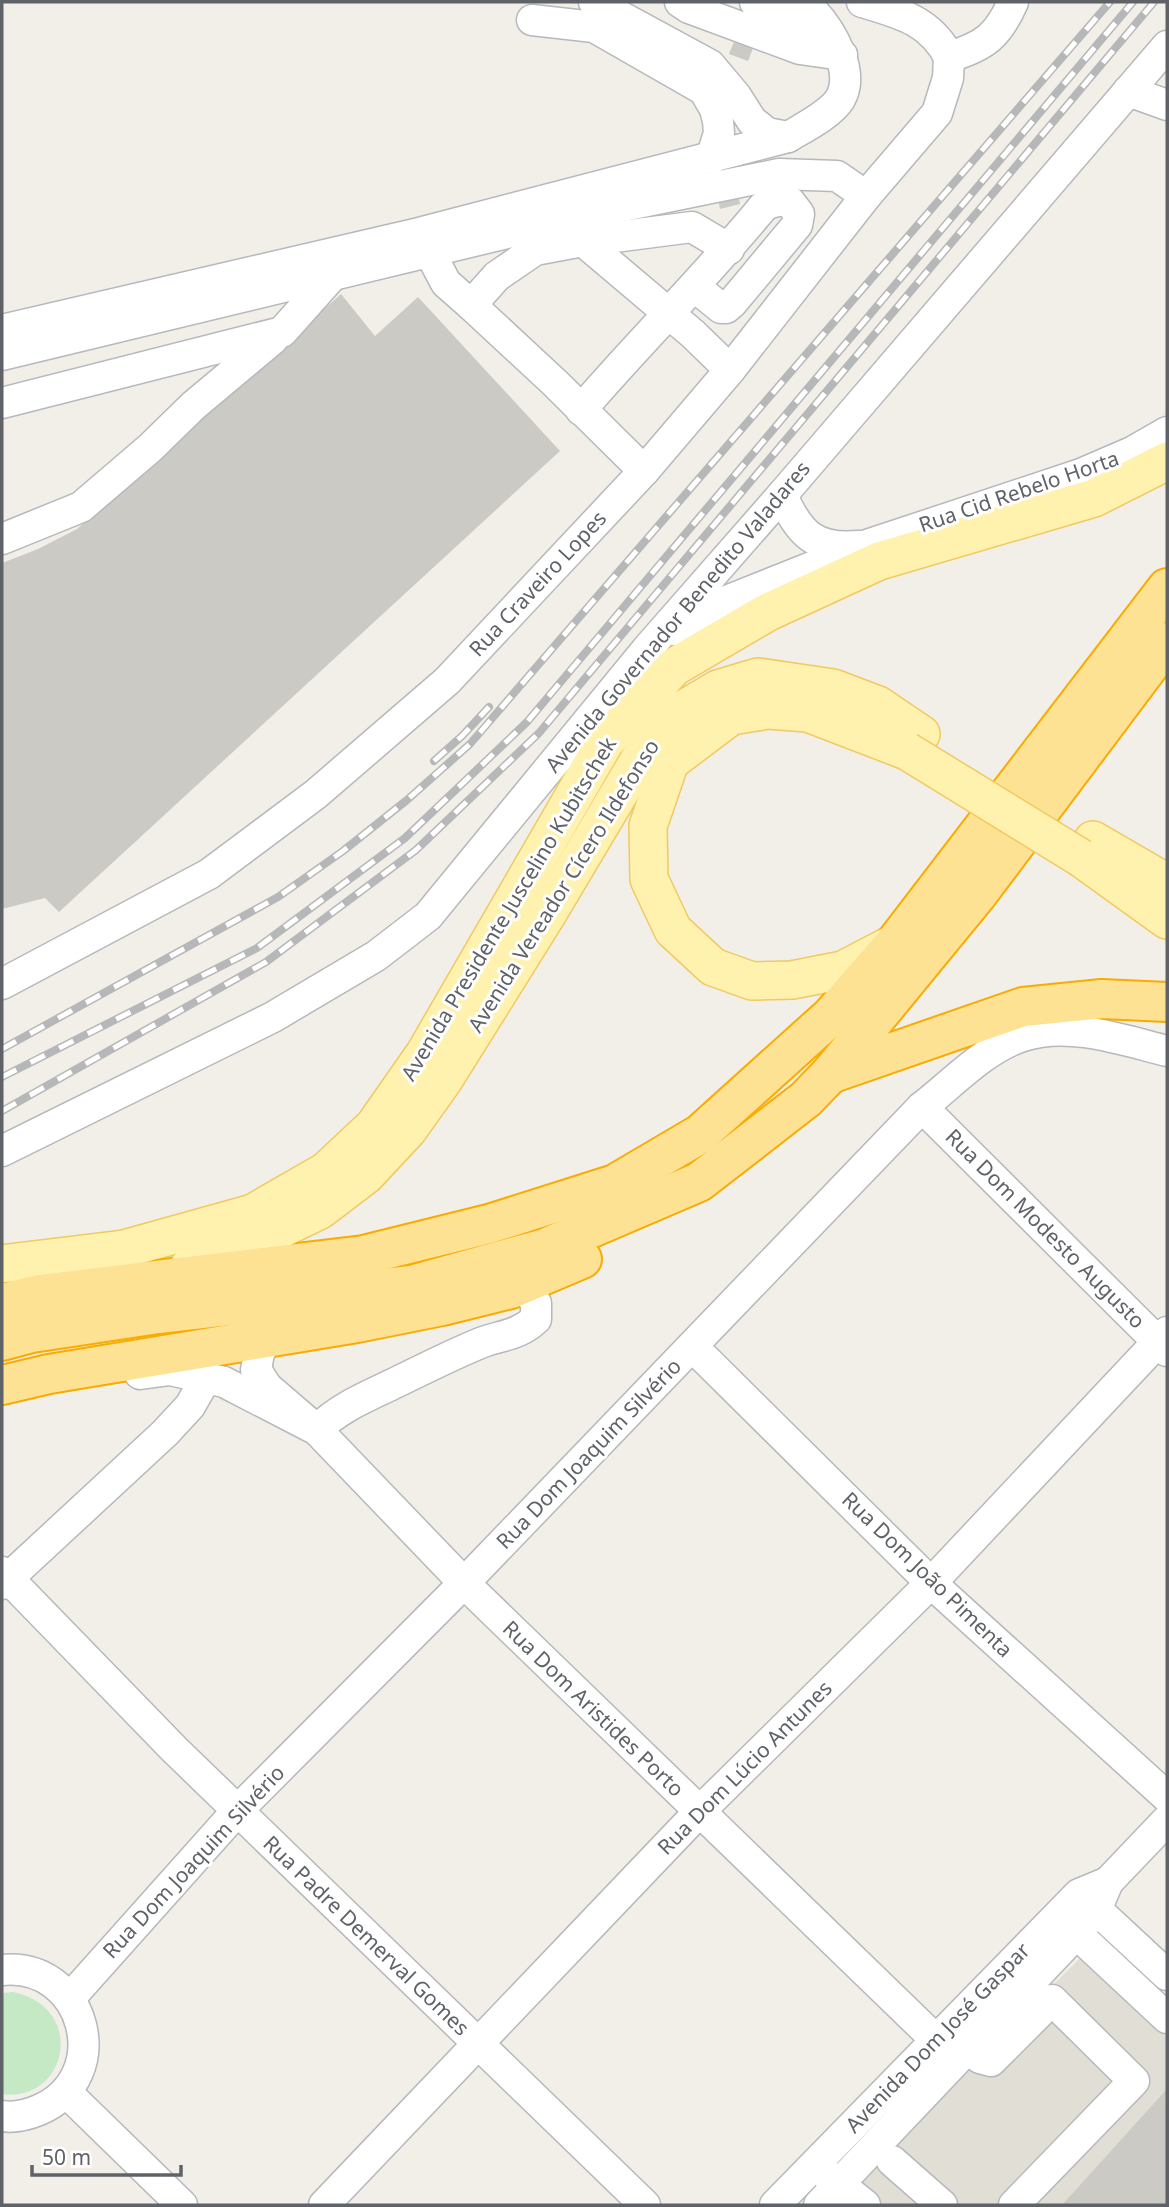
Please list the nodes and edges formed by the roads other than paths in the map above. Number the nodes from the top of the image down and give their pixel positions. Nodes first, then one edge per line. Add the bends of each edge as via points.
1 (594, 2) edge
2 (670, 2) edge
3 (680, 2) edge
4 (711, 2) edge
5 (755, 2) edge
6 (793, 2) edge
7 (862, 2) edge
8 (1013, 2) edge
9 (532, 20) dead end
10 (842, 55) junction
11 (949, 57) junction
12 (1162, 61) edge
13 (1128, 91) junction
14 (1167, 105) edge
15 (788, 137) junction
16 (711, 159) junction
17 (866, 196) junction
18 (583, 241) junction
19 (424, 242) junction
20 (729, 249) junction
21 (327, 266) junction
22 (695, 287) junction
23 (471, 305) junction
24 (670, 314) junction
25 (2, 330) edge
26 (282, 332) junction
27 (2, 355) edge
28 (730, 370) junction
29 (2, 404) edge
30 (581, 410) junction
31 (1167, 432) edge
32 (1167, 461) edge
33 (644, 471) junction
34 (782, 495) junction
35 (922, 526) junction
36 (975, 534) junction
37 (2, 538) edge
38 (867, 545) junction
39 (1167, 588) edge
40 (1167, 642) edge
41 (648, 648) junction
42 (914, 743) junction
43 (1087, 849) junction
44 (1167, 883) edge
45 (1167, 920) edge
46 (895, 943) junction
47 (2, 984) edge
48 (1167, 1002) edge
49 (1167, 1051) edge
50 (830, 1074) junction
51 (922, 1107) junction
52 (2, 1152) edge
53 (699, 1182) junction
54 (2, 1264) edge
55 (511, 1289) junction
56 (154, 1298) junction
57 (2, 1303) edge
58 (357, 1323) junction
59 (268, 1338) junction
60 (12, 1342) edge
61 (1164, 1342) edge
62 (693, 1347) junction
63 (206, 1378) junction
64 (2, 1385) edge
65 (2, 1398) edge
66 (317, 1430) junction
67 (4, 1578) edge
68 (464, 1583) junction
69 (931, 1583) junction
70 (1167, 1797) edge
71 (237, 1811) junction
72 (699, 1812) junction
73 (1167, 1820) edge
74 (1088, 1902) junction
75 (1067, 1925) junction
76 (2, 1970) edge
77 (1167, 1975) edge
78 (70, 1998) junction
79 (1167, 2018) edge
80 (936, 2040) junction
81 (478, 2045) junction
82 (968, 2049) junction
83 (66, 2092) junction
84 (2, 2116) edge
85 (892, 2161) dead end
86 (814, 2164) junction
87 (829, 2195) edge
88 (183, 2205) edge
89 (324, 2205) edge
90 (645, 2205) edge
91 (775, 2205) edge
92 (865, 2205) edge
93 (942, 2205) edge
94 (1014, 2205) edge

1 - 15 street via 710,65 752,121 766,133
2 - 10 street via 685,18 795,61
3 - 10 street via 800,49
4 - 10 street
5 - 10 street via 808,22
6 - 10 street via 811,8
7 - 11 street via 920,23 940,39
8 - 11 street via 992,37
9 - 16 street via 594,27 704,90 718,121
10 - 15 street via 846,79 840,99
11 - 17 street, Rua Craveiro Lopes via 937,113
12 - 13 street, Avenida Governador Benedito Valadares
13 - 14 street
13 - 34 street, Avenida Governador Benedito Valadares
15 - 16 street
16 - 19 street
17 - 19 street via 837,176 779,174
17 - 28 street, Rua Craveiro Lopes
18 - 20 street via 692,227
18 - 23 street via 535,250 497,276
18 - 24 street
19 - 21 street
19 - 23 street via 446,284
20 - 22 street
20 - 22 street via 770,202 790,202 799,214 797,225 726,308
21 - 25 street
21 - 26 street
21 - 27 street
22 - 24 street
23 - 30 street
24 - 28 street
24 - 30 street
26 - 29 street
26 - 37 street via 81,507
28 - 33 street, Rua Craveiro Lopes
30 - 33 street
31 - 35 street, Rua Cid Rebelo Horta via 1081,474
32 - 36 main road, Avenida Presidente Juscelino Kubitschek via 1094,498
33 - 47 street, Rua Craveiro Lopes via 447,681 316,794 209,874
34 - 38 street, Rua Cid Rebelo Horta via 793,520 813,539 839,548
34 - 41 street, Avenida Governador Benedito Valadares
35 - 36 street
35 - 38 street, Rua Cid Rebelo Horta
36 - 54 main road, Avenida Presidente Juscelino Kubitschek via 879,561 768,612 674,667 605,742 425,1053 374,1126 326,1171 253,1213 124,1249
38 - 41 street, Rua Cid Rebelo Horta via 709,608
39 - 46 highway
40 - 50 highway via 977,895
41 - 52 street, Avenida Governador Benedito Valadares via 428,916 376,956 273,1017
42 - 43 main road, Avenida Vereador Cícero Ildefonso, bridge
42 - 46 main road, Avenida Vereador Cícero Ildefonso via 808,713 768,710 731,716 670,762 648,826 649,879 673,930 713,967 752,981 792,980 843,970
42 - 56 main road, Avenida Vereador Cícero Ildefonso via 878,705 832,688 758,677 718,689 674,715 642,755 450,1069 400,1139 366,1175 320,1210
43 - 44 main road, Avenida Vereador Cícero Ildefonso
43 - 45 main road, Avenida Vereador Cícero Ildefonso
46 - 56 highway via 831,1016 700,1134 615,1184 489,1224 364,1255
48 - 50 highway via 1102,999 1023,1007
49 - 51 street, Rua Dom Joaquim Silvério via 1065,1031 1024,1036 989,1053
50 - 53 highway via 806,1099
51 - 61 street, Rua Dom Modesto Augusto
51 - 62 street, Rua Dom Joaquim Silvério
53 - 55 highway via 628,1240
53 - 56 highway via 545,1248 411,1286
55 - 58 highway
55 - 66 street via 528,1291 536,1303 536,1319 525,1330 424,1368 359,1400
56 - 57 highway via 40,1294
56 - 58 highway via 276,1323
56 - 60 highway
58 - 59 highway
59 - 64 highway
59 - 66 street, Rua Dom Aristides Porto via 256,1370 267,1387
61 - 69 street, Rua Dom Lúcio Antunes
62 - 68 street, Rua Dom Joaquim Silvério
62 - 69 street, Rua Dom João Pimenta
63 - 65 street via 170,1370 70,1382
63 - 66 street, Rua Dom Aristides Porto via 224,1382
63 - 67 street via 190,1406 165,1433
66 - 68 street, Rua Dom Aristides Porto
67 - 71 street, Rua Padre Demerval Gomes
68 - 71 street, Rua Dom Joaquim Silvério
68 - 72 street, Rua Dom Aristides Porto
69 - 70 street, Rua Dom João Pimenta
69 - 72 street, Rua Dom Lúcio Antunes
71 - 78 street, Rua Dom Joaquim Silvério
71 - 81 street, Rua Padre Demerval Gomes
72 - 80 street, Rua Dom Aristides Porto
72 - 81 street, Rua Dom Lúcio Antunes
73 - 74 street, Avenida Dom José Gaspar
74 - 75 street, Avenida Dom José Gaspar
74 - 77 street
75 - 79 street
75 - 80 street, Avenida Dom José Gaspar
75 - 82 street, Avenida Dom José Gaspar
76 - 78 street via 35,1973
78 - 83 street via 81,2021 84,2045 79,2070
80 - 86 street, Avenida Dom José Gaspar
81 - 89 street, Rua Dom Lúcio Antunes
81 - 90 street, Rua Padre Demerval Gomes
82 - 87 street, Avenida Dom José Gaspar
82 - 94 street via 985,2060 995,2059 1052,2000 1134,2081
83 - 84 street via 29,2114
83 - 88 street
85 - 93 street
86 - 87 street
86 - 91 street, Avenida Dom José Gaspar
87 - 92 street

